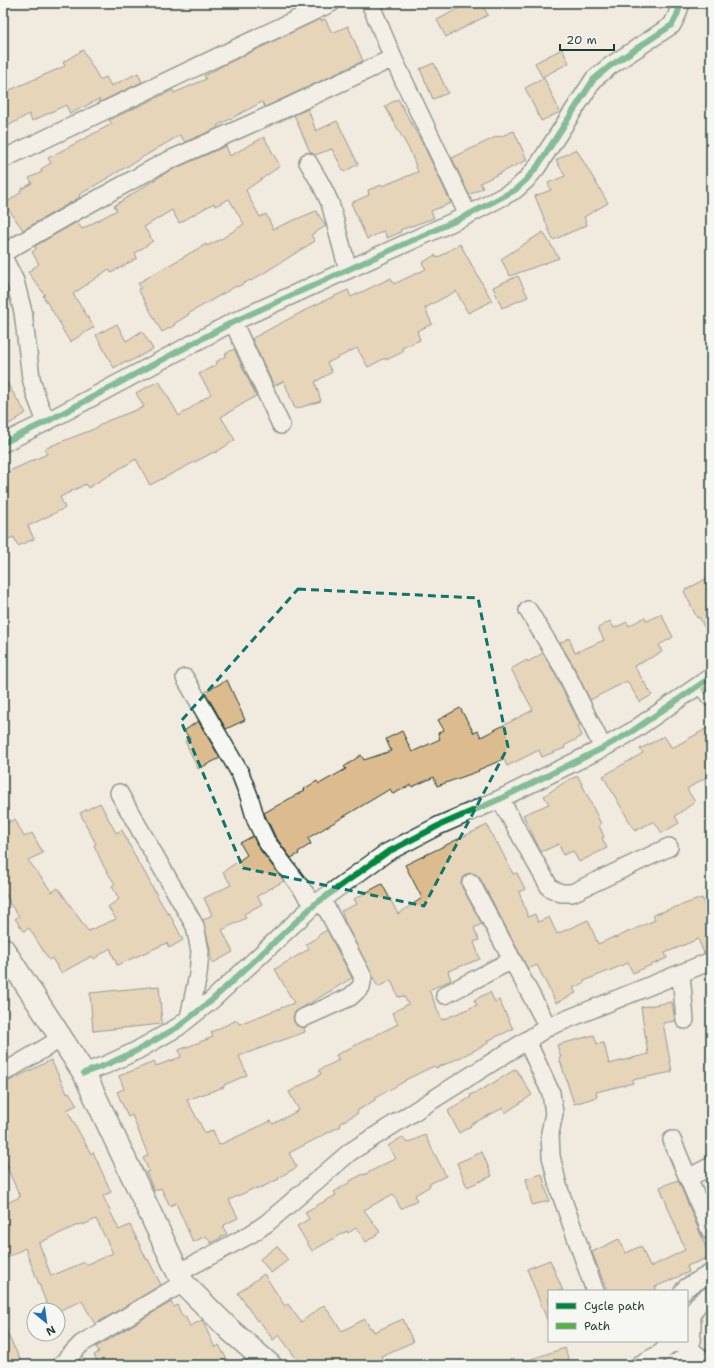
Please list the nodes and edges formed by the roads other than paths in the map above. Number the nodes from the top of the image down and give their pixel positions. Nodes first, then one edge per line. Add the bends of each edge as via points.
1 (331, 3) edge
2 (370, 3) edge
3 (681, 3) edge
4 (393, 58) junction
5 (3, 159) edge
6 (308, 162) dead end
7 (468, 215) junction
8 (3, 253) edge
9 (3, 257) edge
10 (348, 270) junction
11 (233, 322) junction
12 (46, 422) junction
13 (281, 425) dead end
14 (3, 443) edge
15 (528, 610) dead end
16 (185, 678) dead end
17 (708, 686) edge
18 (603, 748) junction
19 (119, 793) dead end
20 (500, 799) junction
21 (669, 848) dead end
22 (471, 883) dead end
23 (318, 902) junction
24 (3, 949) edge
25 (512, 960) junction
26 (711, 961) edge
27 (681, 974) junction
28 (445, 995) dead end
29 (189, 1018) junction
30 (303, 1018) dead end
31 (685, 1020) dead end
32 (548, 1027) junction
33 (62, 1038) junction
34 (527, 1041) junction
35 (3, 1073) edge
36 (84, 1073) junction
37 (672, 1140) dead end
38 (711, 1166) edge
39 (688, 1178) junction
40 (711, 1232) edge
41 (711, 1273) edge
42 (181, 1278) junction
43 (595, 1290) edge
44 (684, 1290) edge
45 (711, 1295) edge
46 (671, 1342) edge
47 (675, 1342) edge
48 (690, 1348) junction
49 (61, 1365) edge
50 (270, 1365) edge
51 (639, 1365) edge
52 (673, 1365) edge
53 (709, 1365) edge

1 - 5 street
2 - 4 street
3 - 7 street via 672,25 594,79 526,180 515,190
4 - 7 street
4 - 8 street via 163,163
6 - 10 street via 330,203
7 - 10 street
9 - 12 street via 15,281 23,312 31,378
10 - 11 street
11 - 12 street
11 - 13 street
12 - 14 street
15 - 18 street via 564,669
16 - 23 street via 240,773 266,842
17 - 18 street
18 - 20 street
19 - 29 street via 195,926 200,951
20 - 21 street via 550,888 561,893 572,893
20 - 23 street via 438,826 386,853
22 - 25 street
23 - 29 street
23 - 30 street via 363,977 360,987 350,996
24 - 33 main road
25 - 28 street
25 - 32 street
26 - 27 street
27 - 31 street
27 - 32 street
29 - 36 street via 136,1051
32 - 34 street
33 - 35 street
33 - 36 main road
34 - 42 street via 350,1152 267,1223
34 - 43 street via 551,1093 554,1114 550,1133 551,1156 558,1186
36 - 42 main road
37 - 39 street
38 - 39 street
39 - 40 street
41 - 44 street
42 - 49 street via 81,1344
42 - 50 main road via 230,1330
45 - 48 street via 697,1305 692,1313
46 - 51 street via 661,1353
47 - 48 street
48 - 52 street via 686,1356
48 - 53 street

